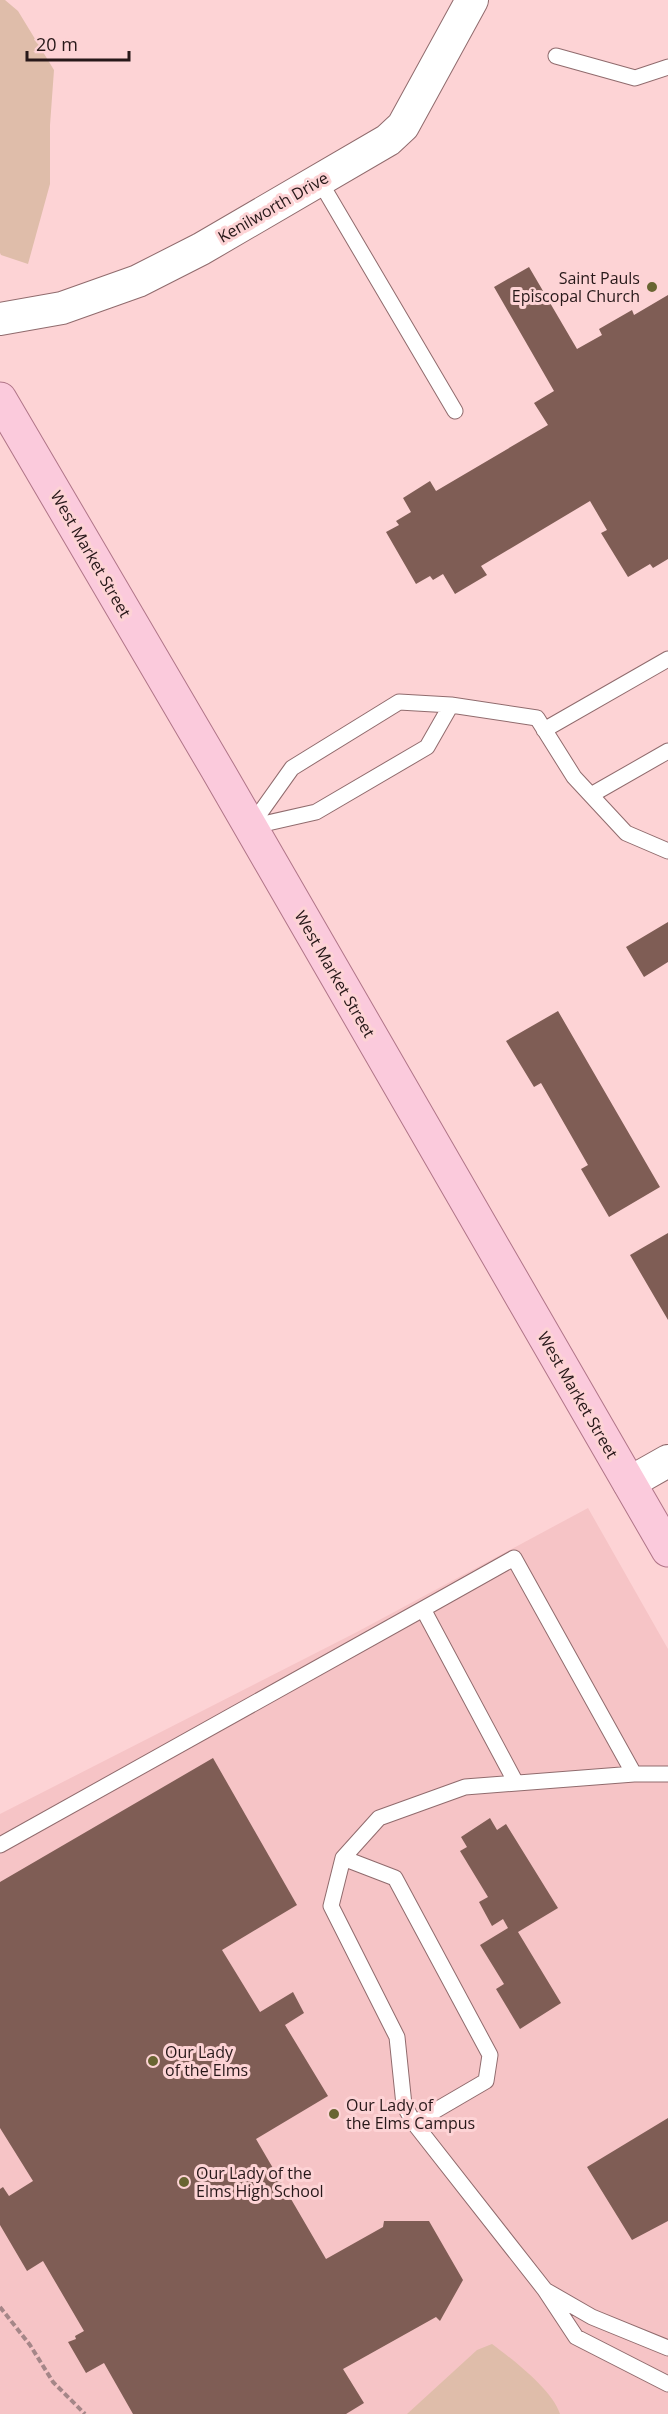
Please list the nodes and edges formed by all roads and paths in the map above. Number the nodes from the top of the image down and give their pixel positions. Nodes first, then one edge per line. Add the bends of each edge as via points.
1 (472, 0) edge
2 (556, 56) dead end
3 (668, 67) edge
4 (319, 180) junction
5 (0, 319) edge
6 (0, 399) edge
7 (455, 411) dead end
8 (668, 659) edge
9 (451, 705) junction
10 (544, 730) junction
11 (668, 751) edge
12 (591, 795) junction
13 (250, 827) junction
14 (668, 851) edge
15 (668, 1461) edge
16 (629, 1483) junction
17 (668, 1550) edge
18 (423, 1609) junction
19 (634, 1774) junction
20 (668, 1774) edge
21 (516, 1783) junction
22 (0, 1845) edge
23 (343, 1858) junction
24 (414, 2123) junction
25 (544, 2289) junction
26 (0, 2307) edge
27 (668, 2348) edge
28 (668, 2384) edge
29 (85, 2414) edge

1 - 4 street, Kenilworth Drive via 398,133
2 - 3 lane via 635,78
4 - 5 street, Kenilworth Drive via 138,281 62,308
4 - 7 lane
6 - 13 main road, West Market Street
8 - 10 lane
9 - 10 lane via 537,718
9 - 13 lane via 427,747 316,812
9 - 13 lane via 399,702 292,768
10 - 12 lane via 574,777
11 - 12 lane
12 - 14 lane via 626,833
13 - 16 main road, West Market Street
15 - 16 street
16 - 17 main road, West Market Street
18 - 19 lane via 514,1558
18 - 21 lane
18 - 22 lane
19 - 20 lane
19 - 21 lane
21 - 23 lane via 465,1787 379,1818
23 - 24 lane via 332,1906 397,2037 404,2105
23 - 24 lane via 395,1878 490,2055 486,2081
24 - 25 lane
25 - 27 lane via 592,2317
25 - 28 lane via 576,2337
26 - 29 path via 53,2382

